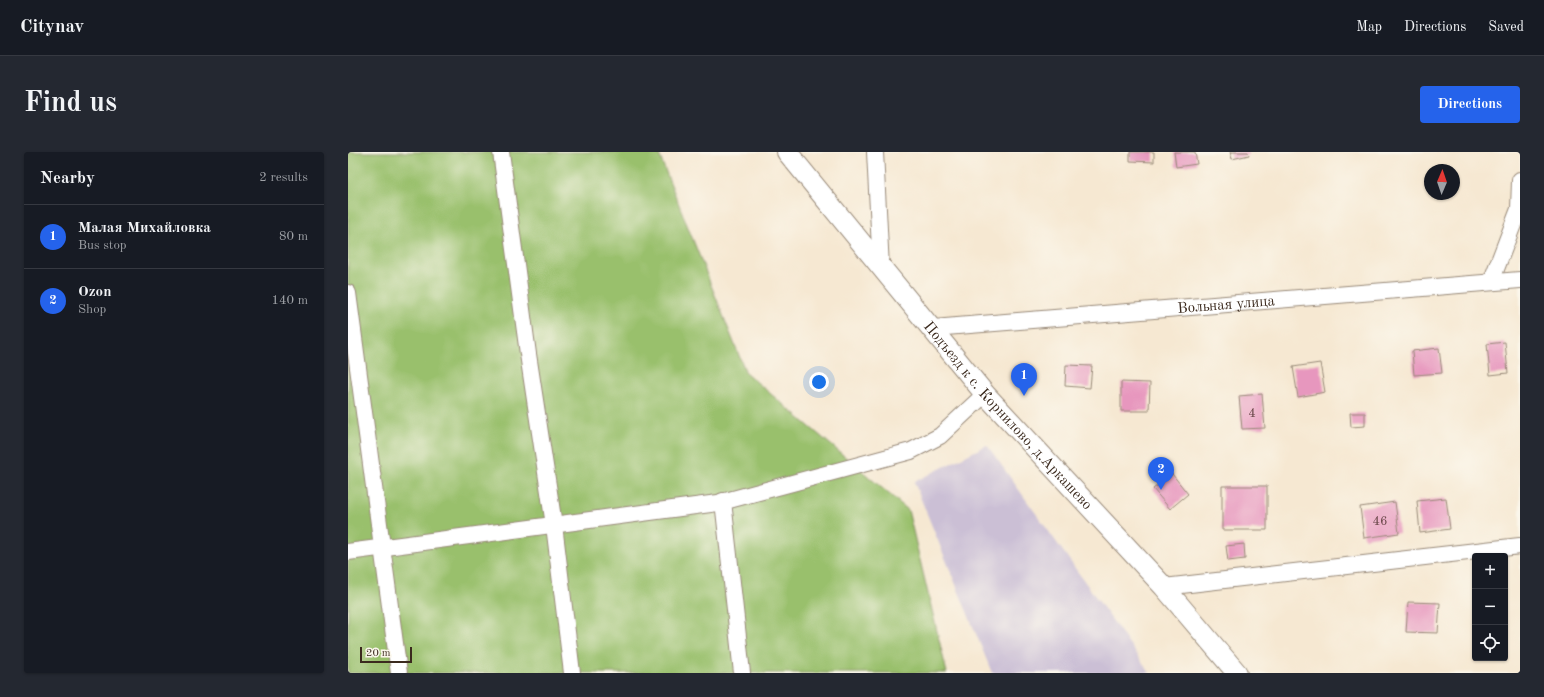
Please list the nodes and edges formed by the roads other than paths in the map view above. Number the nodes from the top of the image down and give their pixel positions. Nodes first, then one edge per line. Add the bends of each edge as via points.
1 (501, 152) edge
2 (787, 152) edge
3 (875, 152) edge
4 (1520, 180) edge
5 (881, 268) junction
6 (1520, 280) edge
7 (1491, 282) junction
8 (348, 294) edge
9 (933, 328) junction
10 (985, 394) junction
11 (723, 501) junction
12 (554, 525) junction
13 (1520, 546) edge
14 (382, 548) junction
15 (348, 552) edge
16 (1164, 587) junction
17 (399, 673) edge
18 (572, 673) edge
19 (742, 673) edge
20 (1238, 673) edge

1 - 12 street
2 - 5 street, Подъезд к с. Корнилово, д.Аркашево
3 - 5 street
4 - 7 street via 1519,209
5 - 9 street, Подъезд к с. Корнилово, д.Аркашево
6 - 7 street, Вольная улица
7 - 9 street, Вольная улица
8 - 14 street
9 - 10 street, Подъезд к с. Корнилово, д.Аркашево
10 - 11 street via 940,436 911,452
10 - 16 street, Подъезд к с. Корнилово, д.Аркашево
11 - 12 street
11 - 19 street
12 - 14 street
12 - 18 street
13 - 16 street
14 - 15 street
14 - 17 street
16 - 20 street, Подъезд к с. Корнилово, д.Аркашево

